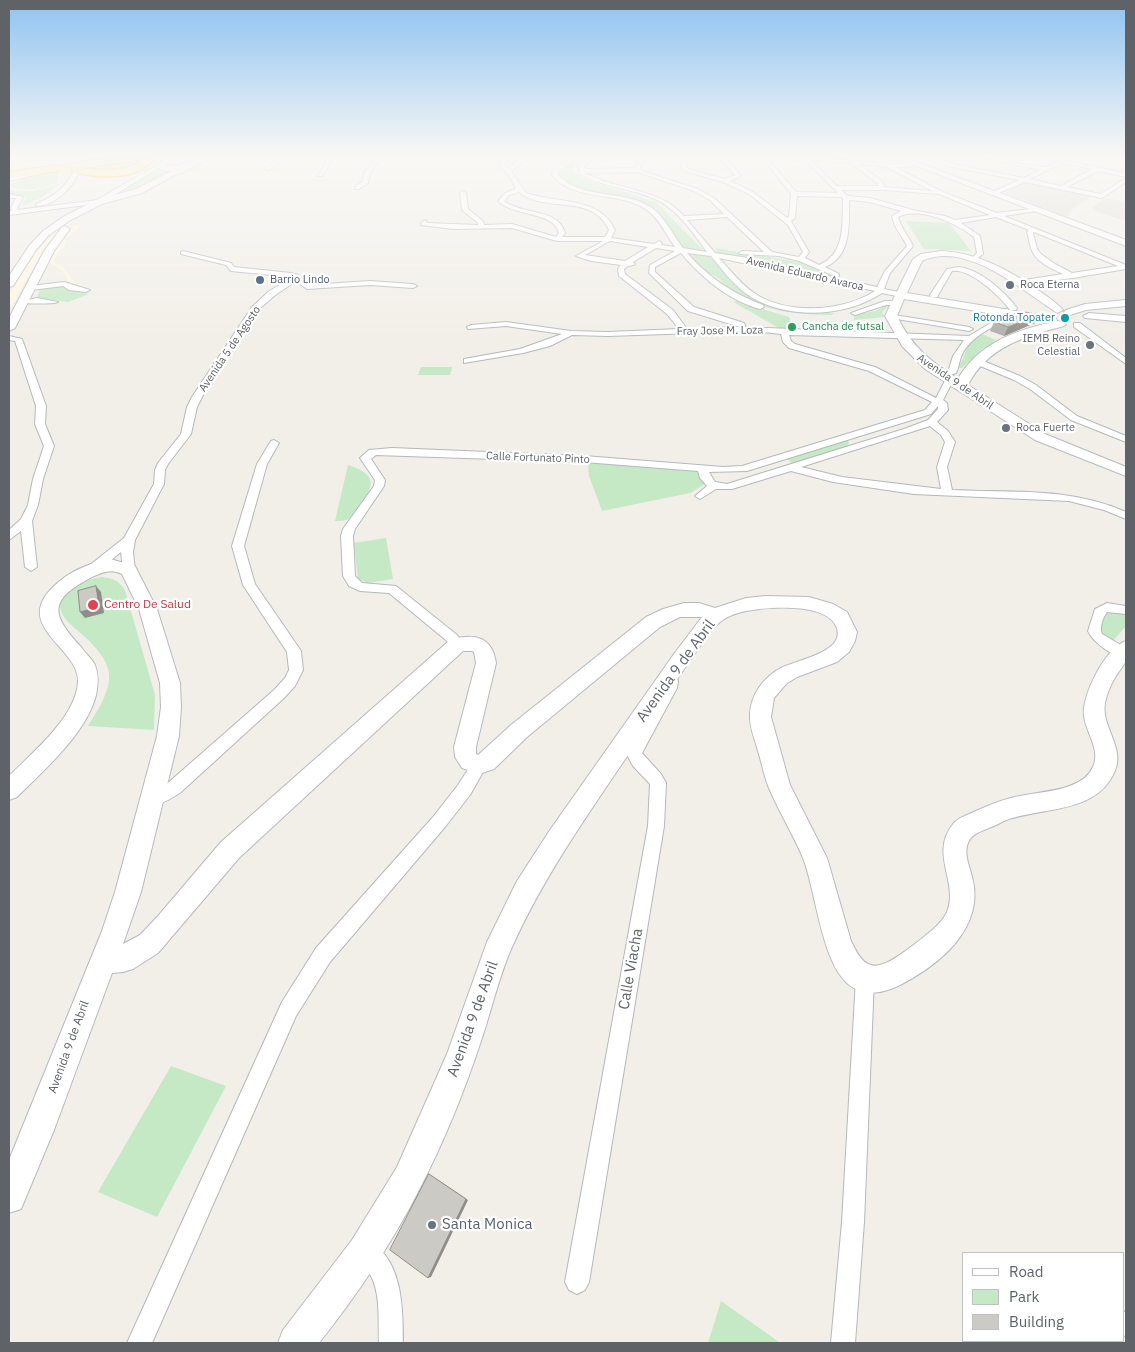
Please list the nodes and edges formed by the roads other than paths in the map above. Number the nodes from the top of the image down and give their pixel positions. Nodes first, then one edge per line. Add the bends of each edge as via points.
1 (64, 220) edge
2 (76, 220) edge
3 (477, 220) edge
4 (554, 220) edge
5 (607, 220) edge
6 (659, 220) edge
7 (685, 220) edge
8 (735, 220) edge
9 (787, 220) edge
10 (845, 220) edge
11 (895, 220) edge
12 (951, 220) edge
13 (969, 220) edge
14 (1007, 220) edge
15 (1065, 220) edge
16 (956, 222) junction
17 (481, 224) junction
18 (1032, 231) junction
19 (560, 236) junction
20 (610, 236) junction
21 (662, 239) junction
22 (674, 240) junction
23 (1126, 243) edge
24 (657, 246) junction
25 (707, 247) junction
26 (682, 250) junction
27 (183, 252) dead end
28 (770, 254) junction
29 (713, 255) junction
30 (975, 258) junction
31 (801, 259) junction
32 (627, 263) junction
33 (645, 265) junction
34 (675, 265) dead end
35 (819, 267) junction
36 (1126, 267) edge
37 (1073, 276) junction
38 (296, 278) junction
39 (1018, 283) junction
40 (9, 284) edge
41 (413, 286) dead end
42 (31, 288) junction
43 (880, 288) junction
44 (86, 290) dead end
45 (730, 295) junction
46 (934, 295) junction
47 (900, 296) junction
48 (23, 302) junction
49 (54, 302) dead end
50 (1126, 303) edge
51 (836, 309) junction
52 (1009, 310) junction
53 (844, 316) junction
54 (890, 316) junction
55 (1054, 317) junction
56 (1078, 319) junction
57 (1126, 320) edge
58 (762, 323) junction
59 (1126, 325) edge
60 (470, 327) dead end
61 (9, 328) edge
62 (754, 329) junction
63 (685, 331) junction
64 (979, 331) junction
65 (784, 332) junction
66 (571, 333) junction
67 (900, 335) junction
68 (9, 338) edge
69 (969, 338) junction
70 (467, 361) dead end
71 (976, 361) junction
72 (1126, 362) edge
73 (951, 380) junction
74 (938, 401) junction
75 (905, 420) junction
76 (931, 422) junction
77 (916, 428) junction
78 (857, 433) junction
79 (1126, 439) edge
80 (871, 442) junction
81 (274, 443) dead end
82 (779, 458) junction
83 (793, 468) junction
84 (703, 469) junction
85 (1126, 472) edge
86 (714, 486) junction
87 (947, 492) junction
88 (700, 496) dead end
89 (1126, 516) edge
90 (26, 521) junction
91 (9, 536) edge
92 (129, 540) junction
93 (31, 568) dead end
94 (94, 568) junction
95 (129, 570) junction
96 (1126, 610) edge
97 (717, 615) junction
98 (457, 645) junction
99 (1124, 650) edge
100 (671, 673) junction
101 (479, 765) junction
102 (9, 790) edge
103 (150, 799) junction
104 (102, 962) junction
105 (865, 979) junction
106 (9, 1196) edge
107 (364, 1251) junction
108 (577, 1282) dead end
109 (139, 1343) edge
110 (296, 1343) edge
111 (391, 1343) edge
112 (843, 1343) edge

1 - 40 main road via 32,248
2 - 42 main road via 55,240
3 - 17 street
4 - 19 street via 560,225
5 - 20 street via 611,226
6 - 22 street
7 - 25 street
8 - 28 street
9 - 31 street via 806,252
10 - 35 street via 842,248 831,262
11 - 43 street via 910,246 892,266
12 - 16 street
13 - 16 street
14 - 18 street
15 - 23 main road
16 - 30 street via 977,236 980,254
17 - 17 street, Avenida Eduardo Avaroa via 425,222 423,224 453,228
17 - 19 street, Avenida Eduardo Avaroa via 512,226
18 - 36 street
18 - 37 street via 1034,248 1040,256
19 - 20 street, Avenida Eduardo Avaroa
20 - 21 street, Avenida Eduardo Avaroa
20 - 24 street, Avenida Eduardo Avaroa
20 - 32 street via 579,256
21 - 22 street, Avenida Eduardo Avaroa
21 - 24 street
22 - 26 street
24 - 26 street, Avenida Eduardo Avaroa
24 - 32 street
25 - 28 street, Avenida Eduardo Avaroa
25 - 29 street
26 - 29 street, Avenida Eduardo Avaroa
26 - 33 street
26 - 45 street via 688,264
27 - 38 street via 229,264 231,269 289,274
28 - 31 street, Avenida Eduardo Avaroa
29 - 43 street, Avenida Eduardo Avaroa
29 - 51 street via 747,292 755,296 800,309
30 - 39 main road
30 - 47 main road via 947,254 916,261
31 - 35 street, Avenida Eduardo Avaroa
32 - 33 street
32 - 63 street via 621,269 621,276 670,312
33 - 34 street
33 - 62 street via 691,309
35 - 43 street, Avenida Eduardo Avaroa
36 - 37 street
37 - 39 street
38 - 41 street via 307,286 370,283
38 - 92 street, Avenida 5 de Agosto via 255,309 216,366 192,407 186,434 163,463 159,484
39 - 55 main road via 1051,304
42 - 44 street via 64,284
42 - 48 main road
43 - 47 street, Avenida Eduardo Avaroa
43 - 51 street via 860,303
45 - 53 street via 790,315 814,318
45 - 58 street via 724,298
46 - 47 main road, Avenida Eduardo Avaroa
46 - 52 main road, Avenida Eduardo Avaroa
46 - 52 street via 949,270 961,269 982,282
47 - 52 main road, Avenida Eduardo Avaroa
47 - 53 street
47 - 54 main road
48 - 49 street
48 - 61 main road
50 - 56 main road via 1085,308
51 - 53 street
52 - 55 main road, Avenida Eduardo Avaroa
52 - 64 street via 1002,319
54 - 64 street
54 - 67 main road, Avenida 9 de Abril
55 - 56 main road
55 - 71 main road, Calle Fortunato Pinto via 988,351
56 - 57 main road
56 - 59 main road
56 - 72 street
58 - 62 street, Fray Jose M. Loza
58 - 65 street, Fray Jose M. Loza
60 - 66 street, Fray Jose M. Loza via 506,324
62 - 63 street, Fray Jose M. Loza
63 - 66 street, Fray Jose M. Loza
64 - 69 street
65 - 67 street, Fray Jose M. Loza
65 - 74 street via 792,346 872,368
66 - 70 street via 552,342
67 - 69 street, Fray Jose M. Loza
67 - 73 main road, Avenida 9 de Abril via 914,354
68 - 90 street via 18,339 41,406 40,424 49,443
69 - 73 street via 956,358
71 - 73 main road, Calle Fortunato Pinto via 965,376
71 - 79 street via 1000,369 1033,387 1074,418
73 - 74 street, Calle Fortunato Pinto
73 - 85 main road, Avenida 9 de Abril via 1051,443
74 - 75 street, Calle Fortunato Pinto via 928,412
74 - 76 street, Calle Fortunato Pinto via 943,404 943,410
75 - 77 street
75 - 78 street, Calle Fortunato Pinto
76 - 77 street
76 - 87 street via 945,433 950,442 942,458
77 - 80 street
78 - 80 street
78 - 82 street, Calle Fortunato Pinto
80 - 83 street
81 - 103 street via 262,464 238,546 249,585 294,652 296,670 279,694 241,729 175,787
82 - 83 street
82 - 84 street, Calle Fortunato Pinto via 743,469
83 - 86 street via 728,488
83 - 87 street via 869,485
84 - 86 street via 704,477
84 - 98 street, Calle Fortunato Pinto via 584,459 373,452 364,458 380,480 349,529 349,576 360,587 392,589
86 - 88 street
87 - 89 street via 1073,497
90 - 91 street
90 - 93 street
92 - 94 street, Avenida 5 de Agosto
92 - 95 street, Avenida 5 de Agosto
94 - 95 main road via 117,565
94 - 102 main road via 62,588 51,599 48,612 52,623 88,672 87,691 76,715 55,743
95 - 103 main road, Avenida 9 de Abril via 148,609 170,683 168,736
96 - 99 street via 1102,608 1094,631 1097,637
97 - 100 main road, Avenida 9 de Abril via 705,626
97 - 101 main road via 687,608 653,622
97 - 105 main road, Avenida 9 de Abril via 729,608 751,604 808,604 833,610 847,626 845,644 833,656 788,673 768,691 761,705 761,730 780,788 817,862 839,945 854,972
98 - 101 main road via 477,644 486,657 464,747 468,760
98 - 104 main road via 230,850 149,944 123,959
99 - 105 main road via 1110,668 1094,706 1108,762 1093,786 1081,793 1004,810 965,827 954,850 963,893 955,924 945,937 896,972 879,979
100 - 107 main road, Avenida 9 de Abril via 529,883 501,941 457,1066 430,1130 401,1192
100 - 108 street, Calle Viacha via 670,688 634,753 658,783 656,826
101 - 109 street via 439,822 323,955 289,1009
103 - 104 main road, Avenida 9 de Abril via 128,892
104 - 106 main road, Avenida 9 de Abril via 38,1130
105 - 112 street via 853,1222
107 - 110 main road, Avenida 9 de Abril
107 - 111 street via 382,1271 388,1298

